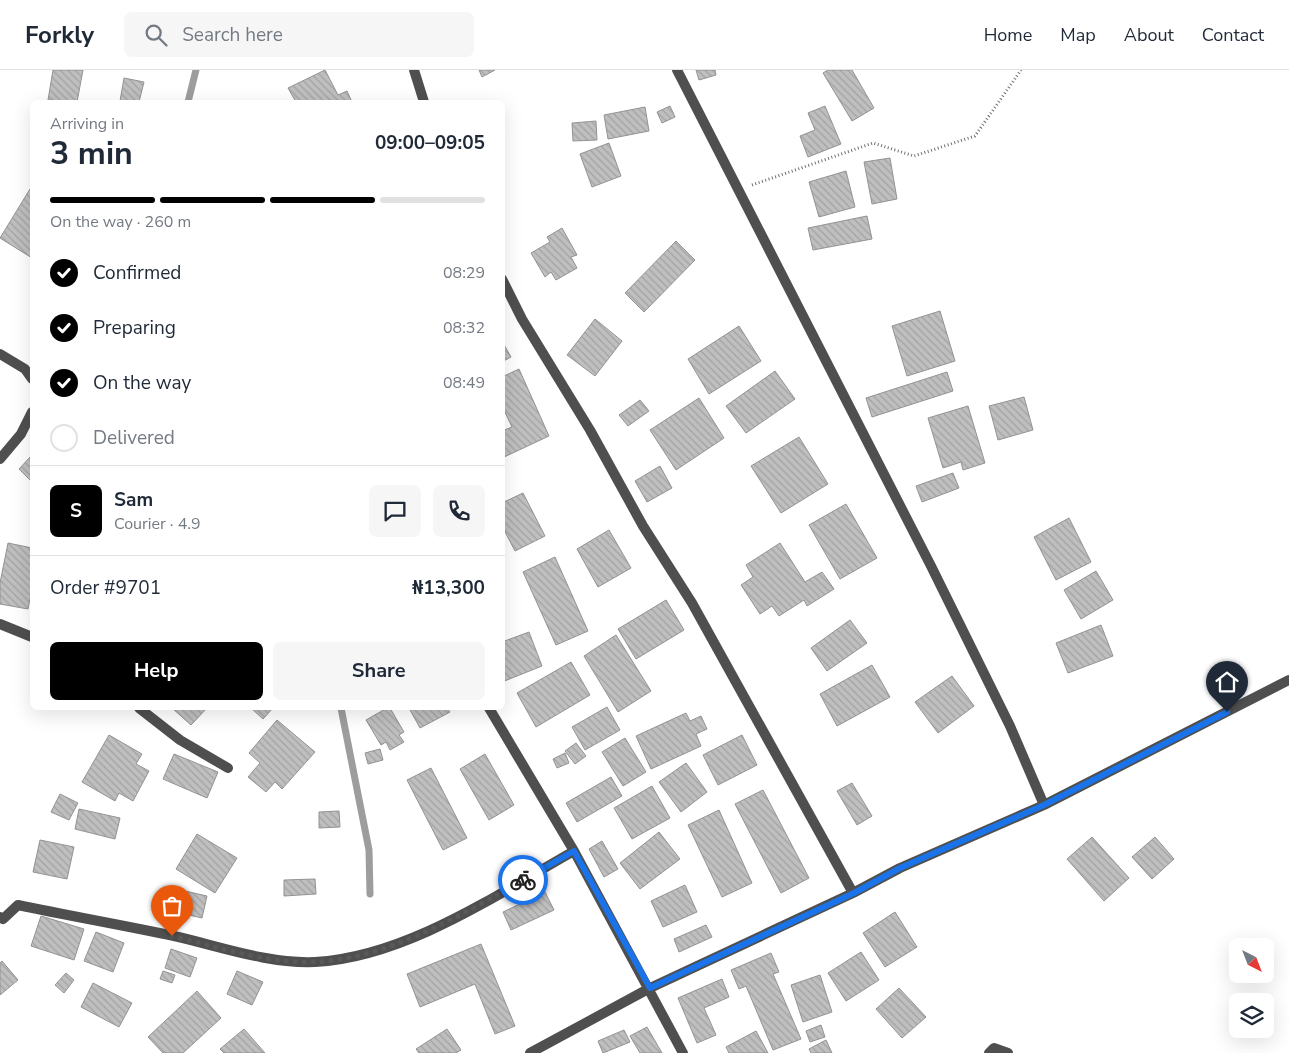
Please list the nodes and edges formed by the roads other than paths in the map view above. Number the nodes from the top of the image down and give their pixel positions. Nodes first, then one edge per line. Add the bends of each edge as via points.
1 (414, 70) edge
2 (677, 70) edge
3 (423, 100) edge
4 (505, 285) edge
5 (0, 354) edge
6 (30, 376) edge
7 (30, 416) edge
8 (0, 459) edge
9 (0, 624) edge
10 (30, 636) edge
11 (1289, 680) edge
12 (142, 710) edge
13 (490, 710) edge
14 (228, 768) dead end
15 (1044, 805) junction
16 (574, 851) junction
17 (854, 893) junction
18 (1, 920) edge
19 (650, 988) junction
20 (530, 1053) edge
21 (683, 1053) edge
22 (989, 1053) edge
23 (1008, 1053) edge

1 - 3 street
2 - 15 street via 931,566 1010,726
4 - 17 street via 642,526 692,603
5 - 6 street
7 - 8 street via 21,434
9 - 10 street
11 - 15 street
12 - 14 street via 180,740
13 - 16 street
15 - 17 street via 900,868
16 - 18 street via 425,933 356,955 314,962 263,957 18,906
16 - 19 street
17 - 19 street
19 - 20 street
19 - 21 street
22 - 23 street via 994,1048

